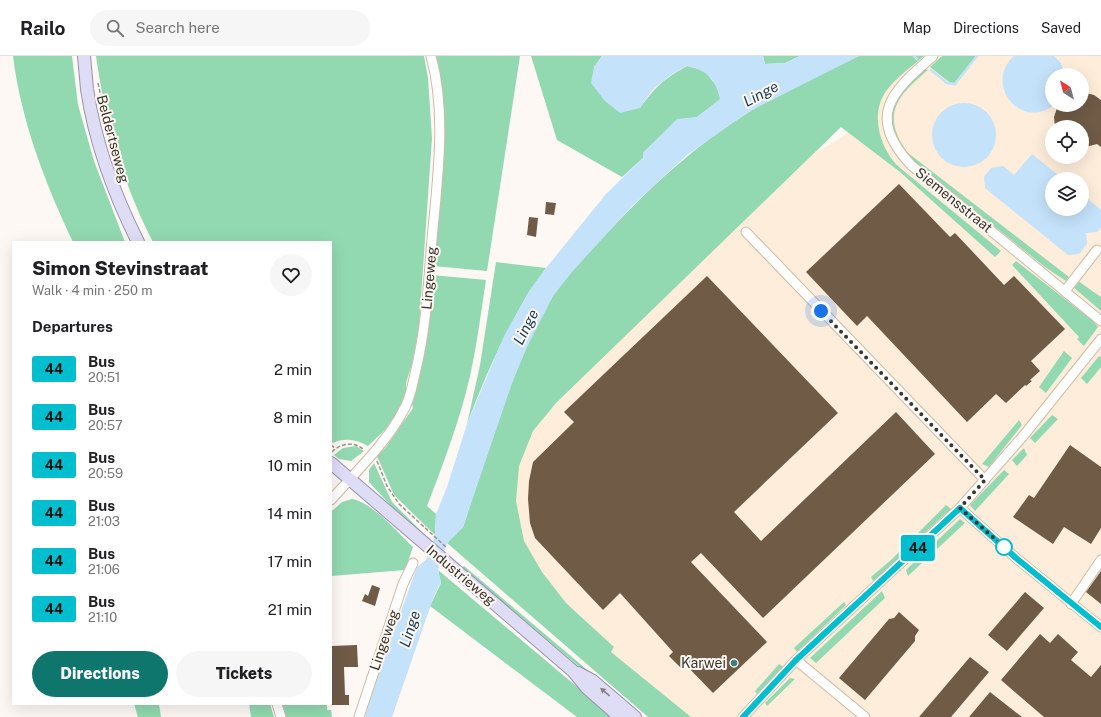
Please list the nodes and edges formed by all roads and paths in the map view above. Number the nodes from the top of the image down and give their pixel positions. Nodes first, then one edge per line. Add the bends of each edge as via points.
1 (84, 56) edge
2 (431, 56) edge
3 (933, 56) edge
4 (98, 82) dead end
5 (114, 154) dead end
6 (746, 232) dead end
7 (138, 241) edge
8 (1097, 250) dead end
9 (1065, 291) junction
10 (1101, 321) edge
11 (1101, 339) edge
12 (1098, 349) edge
13 (332, 446) edge
14 (335, 448) junction
15 (332, 452) edge
16 (370, 455) junction
17 (332, 464) edge
18 (350, 478) junction
19 (985, 480) junction
20 (332, 499) edge
21 (960, 508) junction
22 (448, 548) dead end
23 (1101, 560) edge
24 (413, 563) dead end
25 (1071, 604) junction
26 (1101, 627) edge
27 (796, 660) junction
28 (573, 671) junction
29 (277, 705) edge
30 (281, 717) edge
31 (359, 717) edge
32 (620, 717) edge
33 (635, 717) edge
34 (743, 717) edge
35 (865, 717) edge

1 - 7 main road, Beldertseweg via 94,126 110,180
2 - 16 street, Lingeweg via 438,92 439,155 425,332 404,410
3 - 9 street, Siemensstraat via 896,92 890,102 888,133 911,165
4 - 5 path, Beldertseweg
6 - 19 street
8 - 9 street
9 - 10 street, Siemensstraat
11 - 12 street
12 - 19 street
13 - 14 path
14 - 15 path
14 - 16 path via 358,445
16 - 18 street, Lingeweg
16 - 22 path, Industrieweg via 379,462 395,500
17 - 18 main road
18 - 20 street, Lingeweg
18 - 28 main road, Industrieweg
19 - 21 street
21 - 25 street
21 - 27 street
23 - 25 street
24 - 31 street, Lingeweg via 403,584
25 - 26 street
27 - 34 street
27 - 35 street
28 - 32 main road, Industrieweg via 586,688
33 -> 28 main road, Industrieweg via 593,681
29 - 30 street

